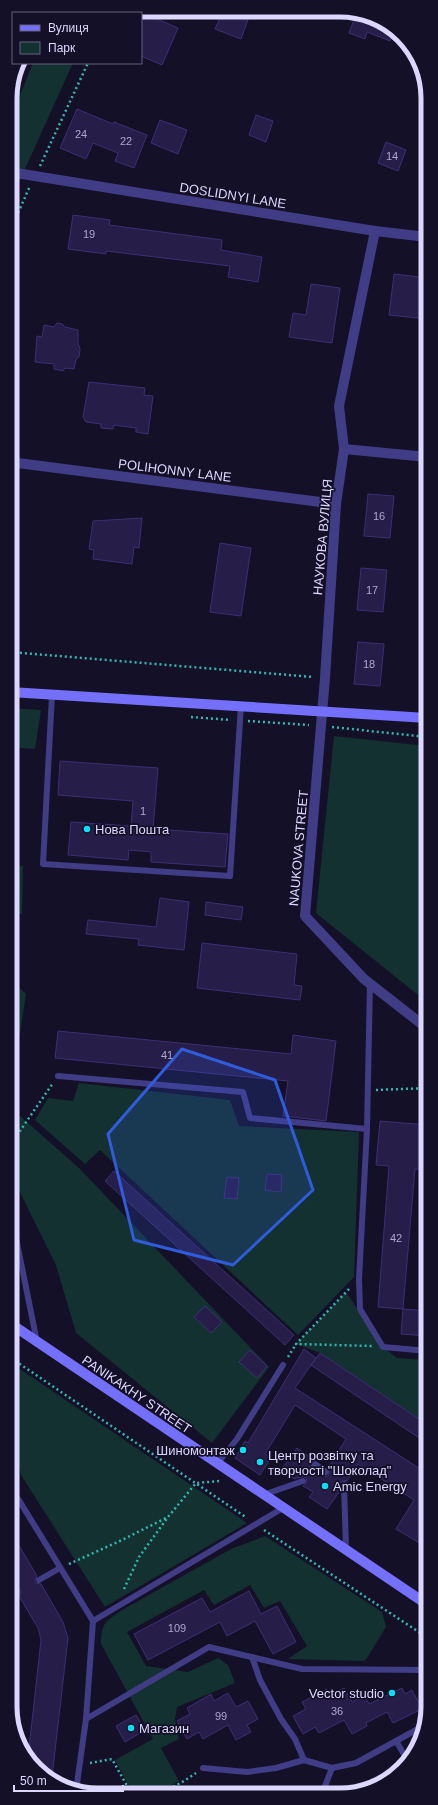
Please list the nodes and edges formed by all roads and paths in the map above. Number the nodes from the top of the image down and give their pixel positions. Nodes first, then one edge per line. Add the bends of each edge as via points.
1 (88, 64) edge
2 (17, 173) edge
3 (35, 176) junction
4 (17, 216) edge
5 (375, 231) junction
6 (421, 236) edge
7 (344, 449) junction
8 (421, 456) edge
9 (17, 463) edge
10 (336, 504) junction
11 (17, 653) edge
12 (326, 678) junction
13 (17, 692) edge
14 (52, 695) junction
15 (241, 705) junction
16 (323, 710) junction
17 (185, 717) dead end
18 (421, 717) edge
19 (240, 720) junction
20 (321, 725) junction
21 (421, 736) edge
22 (370, 983) junction
23 (421, 1023) edge
24 (58, 1076) joint
25 (421, 1088) edge
26 (368, 1090) junction
27 (367, 1128) junction
28 (17, 1135) edge
29 (17, 1244) edge
30 (360, 1279) junction
31 (17, 1328) edge
32 (36, 1342) junction
33 (296, 1344) junction
34 (383, 1347) junction
35 (421, 1350) edge
36 (17, 1362) edge
37 (283, 1365) joint
38 (217, 1464) junction
39 (314, 1466) dead end
40 (326, 1472) dead end
41 (220, 1481) dead end
42 (303, 1481) dead end
43 (196, 1483) junction
44 (344, 1484) dead end
45 (262, 1495) junction
46 (17, 1498) dead end
47 (283, 1508) junction
48 (168, 1517) junction
49 (256, 1524) junction
50 (346, 1549) junction
51 (60, 1568) junction
52 (39, 1580) dead end
53 (119, 1592) dead end
54 (421, 1601) edge
55 (93, 1621) junction
56 (421, 1633) edge
57 (252, 1657) junction
58 (421, 1670) edge
59 (86, 1719) junction
60 (418, 1728) edge
61 (396, 1741) junction
62 (405, 1755) edge
63 (304, 1760) junction
64 (79, 1765) junction
65 (203, 1768) joint
66 (332, 1768) junction
67 (77, 1785) edge
68 (128, 1788) edge
69 (171, 1788) edge
70 (324, 1788) edge

1 - 3 path
2 - 3 street, DOSLIDNYI LANE
3 - 4 path
3 - 5 street, DOSLIDNYI LANE
5 - 6 street, DOSLIDNYI LANE
5 - 7 street, НАУКОВА ВУЛИЦЯ via 339,406
7 - 8 street
7 - 10 street, НАУКОВА ВУЛИЦЯ
9 - 10 street, POLIHONNY LANE
10 - 12 street, НАУКОВА ВУЛИЦЯ
11 - 12 path
12 - 16 street, НАУКОВА ВУЛИЦЯ
13 - 14 street
14 - 15 street
14 - 19 lane via 43,864 230,876
15 - 16 street
15 - 19 lane
16 - 18 street
16 - 20 street, NAUKOVA STREET
17 - 19 path
19 - 20 path
20 - 21 path
20 - 22 street, NAUKOVA STREET via 305,916
22 - 23 street, NAUKOVA STREET
22 - 26 lane
24 - 27 lane via 243,1092 250,1118
24 - 28 path
25 - 26 path
26 - 27 lane
27 - 30 lane
29 - 32 lane
30 - 33 path
30 - 34 lane via 360,1309
31 - 32 street, PANIKAKHY STREET
32 - 38 street, PANIKAKHY STREET
33 - 34 path
33 - 37 path
34 - 35 lane
36 - 43 path
37 - 38 lane via 238,1439
38 - 45 street, PANIKAKHY STREET
39 - 40 lane via 315,1464
41 - 43 path
42 - 45 lane
43 - 48 path
43 - 49 path
44 - 50 lane
45 - 47 street, PANIKAKHY STREET
46 - 51 lane
47 - 49 lane
47 - 50 street, PANIKAKHY STREET
48 - 51 path
48 - 53 path via 139,1557 125,1588
49 - 55 lane
49 - 56 path
50 - 54 street, PANIKAKHY STREET
51 - 52 lane
51 - 55 lane
55 - 59 lane
57 - 58 lane via 302,1669
57 - 59 lane via 208,1647
57 - 63 lane via 260,1680 295,1739
59 - 64 lane
60 - 61 lane
61 - 62 lane
61 - 66 lane via 356,1763
63 - 65 lane via 276,1768 247,1772
63 - 66 lane
64 - 67 lane
64 - 68 path via 112,1759
65 - 69 path
66 - 70 lane

